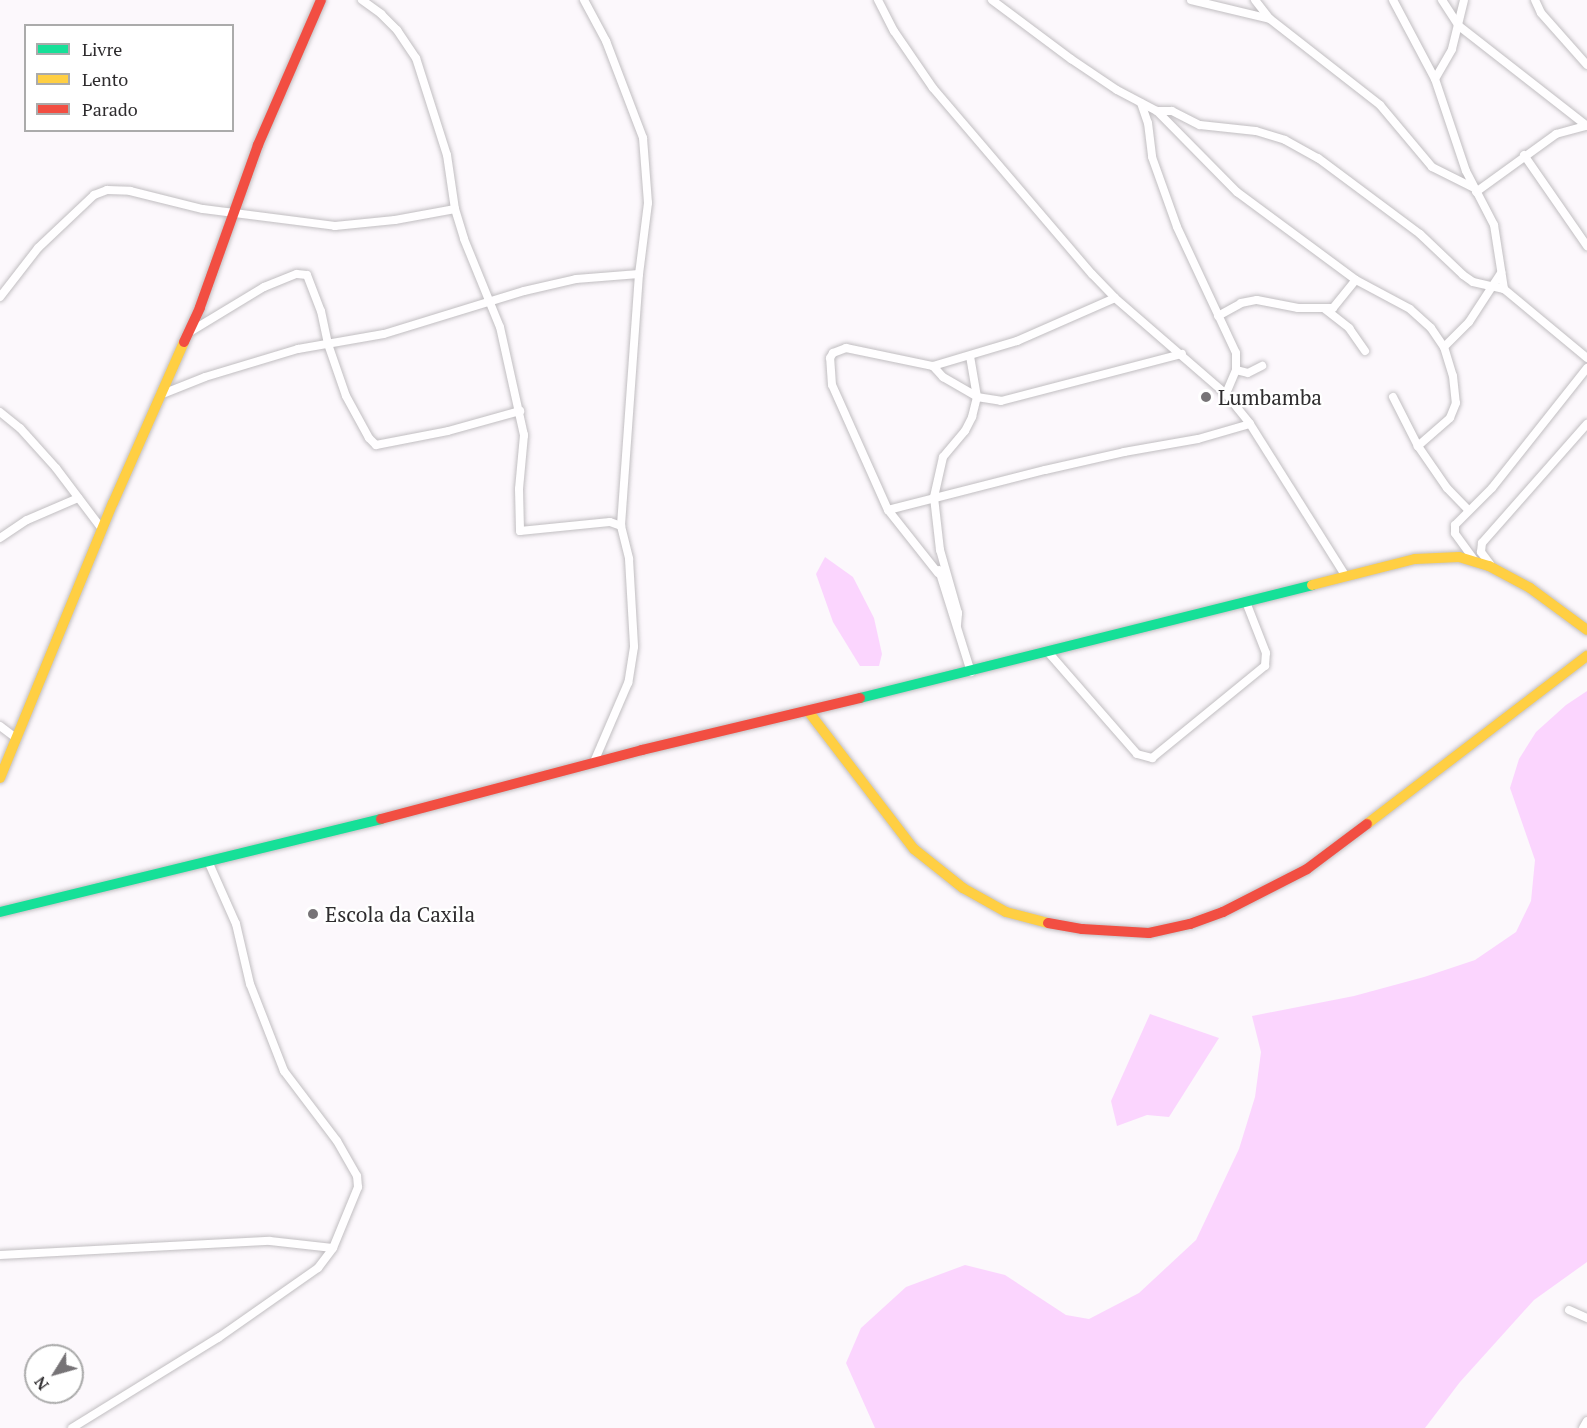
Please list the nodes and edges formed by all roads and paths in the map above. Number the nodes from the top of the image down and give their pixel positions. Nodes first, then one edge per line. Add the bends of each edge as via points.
1 (321, 0) edge
2 (362, 0) edge
3 (584, 0) edge
4 (878, 0) edge
5 (992, 0) edge
6 (1191, 0) edge
7 (1255, 0) edge
8 (1393, 0) edge
9 (1442, 0) edge
10 (1464, 0) edge
11 (1535, 0) edge
12 (1270, 19) junction
13 (1458, 26) junction
14 (1587, 65) edge
15 (1435, 79) junction
16 (1141, 103) junction
17 (1157, 111) junction
18 (1587, 126) edge
19 (1524, 155) junction
20 (1475, 190) junction
21 (455, 209) junction
22 (234, 213) junction
23 (1587, 246) edge
24 (1501, 273) junction
25 (639, 274) junction
26 (1356, 280) junction
27 (1489, 287) junction
28 (1504, 289) junction
29 (0, 297) edge
30 (1115, 298) junction
31 (489, 302) junction
32 (1325, 309) junction
33 (1218, 316) junction
34 (188, 333) junction
35 (328, 344) junction
36 (1444, 347) junction
37 (1365, 351) dead end
38 (1182, 354) junction
39 (970, 356) junction
40 (1587, 358) edge
41 (933, 366) junction
42 (1262, 366) dead end
43 (1587, 368) edge
44 (1236, 370) junction
45 (1226, 394) junction
46 (160, 395) junction
47 (977, 397) junction
48 (1393, 397) dead end
49 (520, 411) junction
50 (0, 412) edge
51 (1250, 424) junction
52 (1587, 424) edge
53 (1418, 446) junction
54 (934, 497) junction
55 (78, 498) junction
56 (888, 510) junction
57 (1468, 510) junction
58 (621, 526) junction
59 (102, 529) junction
60 (0, 538) edge
61 (940, 550) junction
62 (1475, 561) junction
63 (1493, 568) junction
64 (938, 573) junction
65 (1346, 575) junction
66 (1246, 602) junction
67 (957, 625) junction
68 (1587, 630) edge
69 (1048, 652) junction
70 (1587, 656) edge
71 (971, 672) junction
72 (808, 711) junction
73 (0, 726) edge
74 (17, 739) junction
75 (594, 762) junction
76 (0, 778) edge
77 (208, 861) junction
78 (0, 912) edge
79 (333, 1248) junction
80 (0, 1255) edge
81 (1569, 1310) dead end
82 (1587, 1318) edge
83 (72, 1428) edge

1 - 22 street via 258,145
2 - 21 street via 397,30 416,58 447,155
3 - 25 street via 606,41 643,138 648,203
4 - 30 street via 933,88
5 - 16 street via 1071,59
6 - 12 street
7 - 12 street
8 - 15 street
9 - 13 street
10 - 13 street
11 - 14 street via 1541,13
12 - 20 street via 1380,105 1432,167
13 - 15 street via 1452,49
13 - 18 street
15 - 20 street
16 - 17 street
16 - 33 street via 1152,157 1177,227
17 - 26 street via 1228,185
17 - 27 street via 1172,111 1200,125 1256,131 1285,140 1414,229 1463,275
18 - 19 street via 1556,134
19 - 20 street
19 - 23 street
20 - 24 street via 1494,225
21 - 22 street via 334,226
21 - 31 street
22 - 29 street via 130,191 101,192 38,248
22 - 34 street
24 - 27 street
24 - 28 street
25 - 31 street via 576,279
25 - 58 street
26 - 32 street via 1342,300
26 - 36 street via 1423,318
27 - 28 street
27 - 36 street via 1469,322
28 - 40 street
30 - 38 street
30 - 39 street via 1017,341
31 - 35 street via 384,333
31 - 49 street via 500,327
32 - 33 street via 1257,300 1241,303
32 - 37 street via 1348,328
33 - 44 street via 1236,353
34 - 35 street via 264,287 302,274 310,278
34 - 46 street
35 - 46 street via 204,377
35 - 49 street via 346,396 376,445
36 - 53 street via 1453,376 1454,412
38 - 45 street
38 - 47 street via 1001,401
39 - 41 street
39 - 47 street
41 - 47 street via 943,377
41 - 56 street via 846,348 838,349 830,358 835,392
42 - 44 street via 1248,373
43 - 57 street via 1504,474
44 - 45 street
45 - 51 street
46 - 59 street
47 - 54 street via 965,431 939,465
48 - 53 street
49 - 58 street via 524,453 519,489 520,531 610,522
50 - 55 street via 20,428
51 - 54 street via 1198,440 1124,452
51 - 65 street
52 - 63 street via 1482,543 1482,555
53 - 57 street via 1447,488
54 - 56 street
54 - 61 street
55 - 59 street
55 - 60 street via 27,520
56 - 64 street
57 - 62 street via 1454,529
58 - 75 street via 629,559 634,647 628,683
59 - 74 street
61 - 64 street
61 - 67 street via 958,613
62 - 63 street
62 - 65 street via 1441,556
63 - 68 street via 1530,588
64 - 67 street
65 - 66 street
66 - 69 street
66 - 69 street via 1266,653 1265,666 1152,758 1137,754
67 - 71 street
69 - 71 street
70 - 72 street via 1307,869 1223,912 1149,933 1082,929 1045,922 1006,912 963,888 914,849
71 - 72 street
72 - 75 street
73 - 74 street
74 - 76 street
75 - 77 street
77 - 78 street
77 - 79 street via 236,924 250,984 284,1071 338,1141 357,1176 356,1194
79 - 80 street via 270,1241
79 - 83 street via 318,1268 294,1287
81 - 82 street

